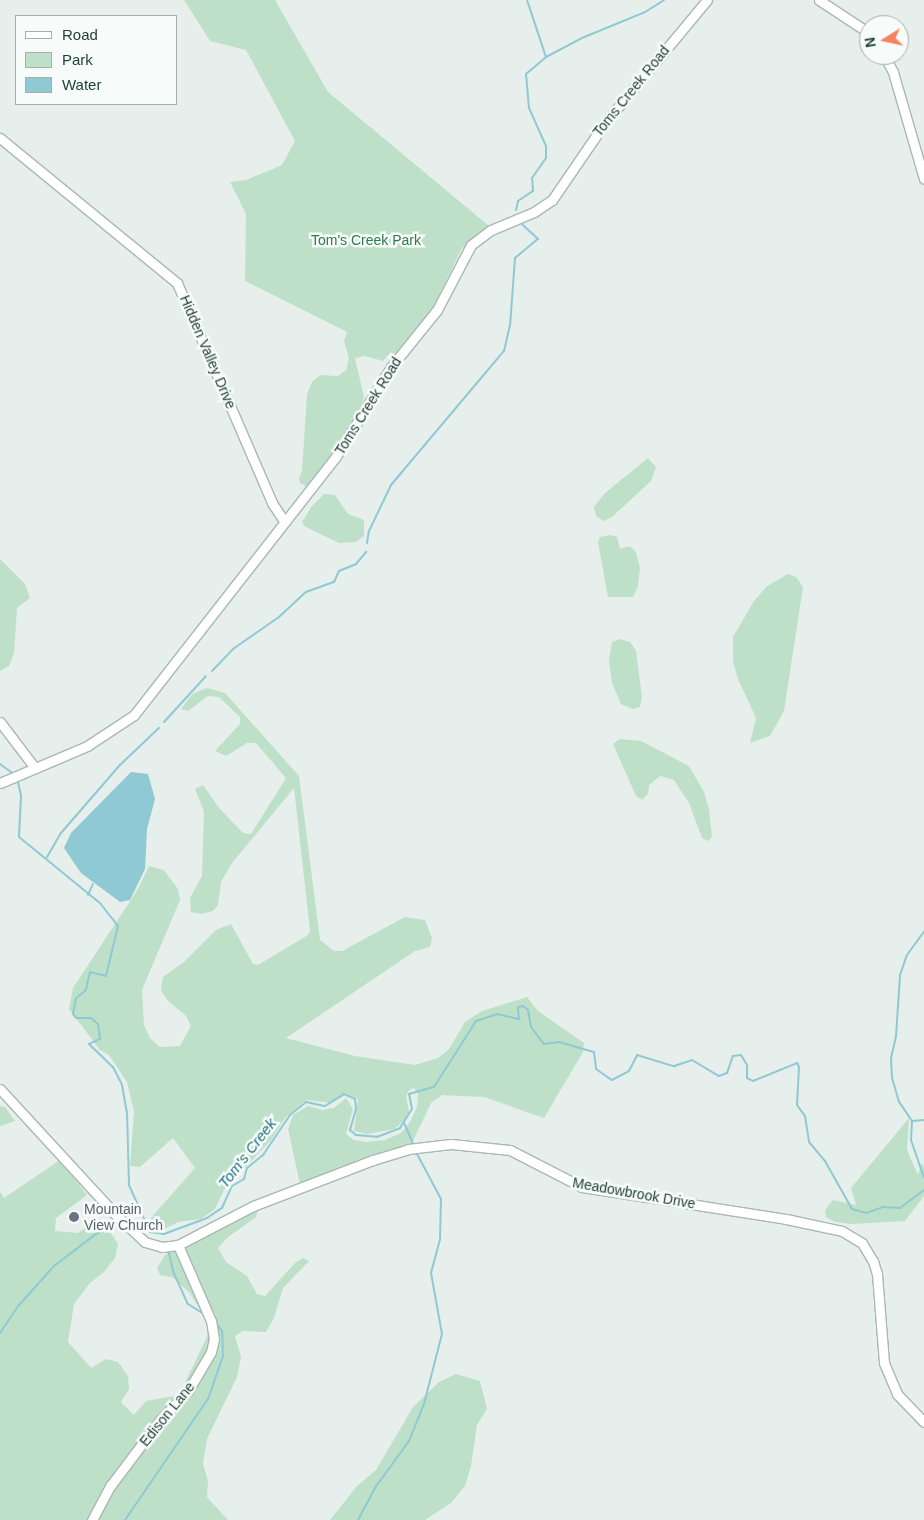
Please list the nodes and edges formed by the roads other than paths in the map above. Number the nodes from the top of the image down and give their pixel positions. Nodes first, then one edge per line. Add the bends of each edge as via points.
1 (707, 0) edge
2 (820, 0) edge
3 (859, 26) edge
4 (889, 65) edge
5 (0, 138) edge
6 (924, 179) edge
7 (284, 521) junction
8 (0, 722) edge
9 (35, 768) junction
10 (0, 783) edge
11 (0, 1089) edge
12 (178, 1245) junction
13 (924, 1422) edge
14 (92, 1520) edge

1 - 7 street, Toms Creek Road via 604,124 552,200 534,212 491,230 471,246 432,318 390,367 341,450
2 - 3 street
4 - 6 street
5 - 7 street, Hidden Valley Drive via 177,283 272,503
7 - 9 street, Toms Creek Road via 134,715 103,737
8 - 9 street
9 - 10 street, Toms Creek Road
11 - 12 street, Meadowbrook Drive via 145,1242 162,1247
12 - 13 street, Meadowbrook Drive via 253,1206 408,1149 451,1144 510,1150 582,1187 786,1219 852,1236 867,1250 877,1274 884,1363 889,1379 897,1394
12 - 14 street, Edison Lane via 211,1321 214,1339 211,1352 188,1391 160,1420 111,1486

